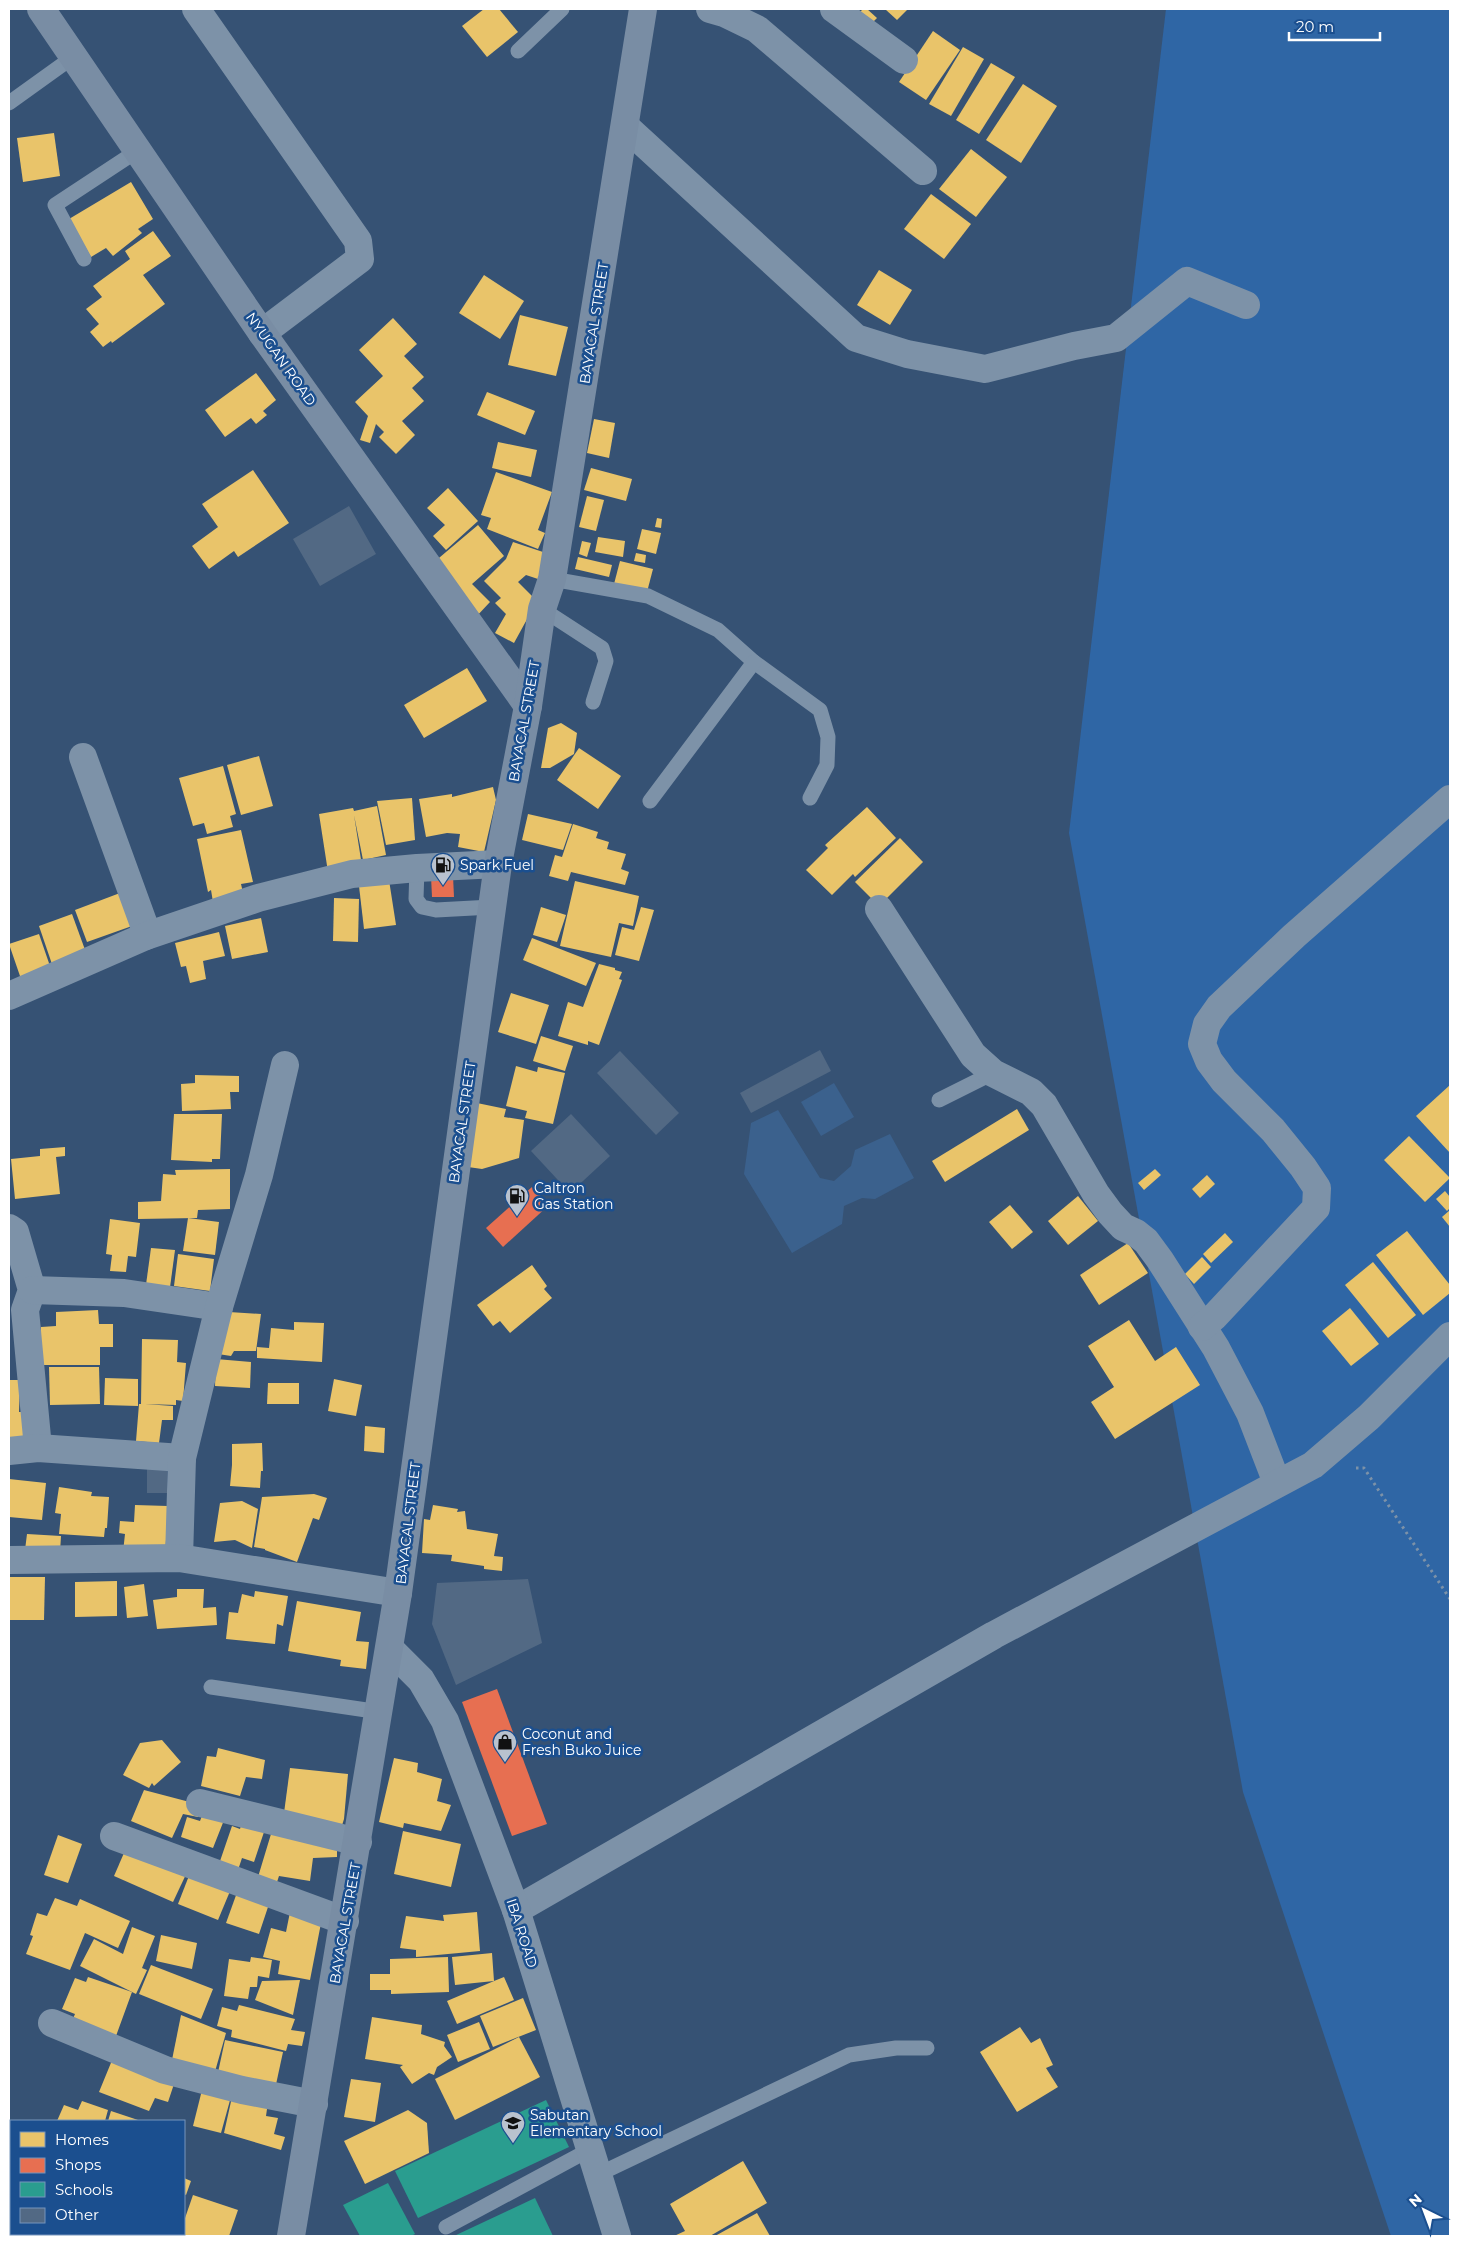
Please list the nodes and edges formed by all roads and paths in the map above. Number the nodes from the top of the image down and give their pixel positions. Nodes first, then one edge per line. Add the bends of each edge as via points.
1 (41, 9) edge
2 (196, 9) edge
3 (562, 9) edge
4 (643, 9) edge
5 (710, 9) edge
6 (834, 9) edge
7 (518, 51) dead end
8 (73, 57) junction
9 (904, 60) dead end
10 (9, 103) edge
11 (626, 127) junction
12 (137, 151) junction
13 (923, 171) dead end
14 (84, 259) dead end
15 (1246, 305) dead end
16 (262, 332) junction
17 (552, 579) junction
18 (542, 609) junction
19 (754, 662) junction
20 (593, 702) dead end
21 (528, 706) junction
22 (83, 757) dead end
23 (810, 798) dead end
24 (1450, 799) edge
25 (650, 801) dead end
26 (498, 864) junction
27 (417, 868) junction
28 (492, 907) junction
29 (879, 909) dead end
30 (146, 936) junction
31 (9, 996) edge
32 (285, 1065) dead end
33 (993, 1073) junction
34 (939, 1100) dead end
35 (9, 1228) edge
36 (22, 1305) edge
37 (220, 1307) junction
38 (1202, 1327) junction
39 (1450, 1336) edge
40 (38, 1448) junction
41 (9, 1451) edge
42 (182, 1458) junction
43 (1313, 1465) junction
44 (1277, 1484) junction
45 (179, 1558) junction
46 (9, 1560) edge
47 (398, 1593) junction
48 (1450, 1599) edge
49 (390, 1649) junction
50 (211, 1687) dead end
51 (380, 1712) junction
52 (200, 1803) dead end
53 (114, 1836) dead end
54 (358, 1842) junction
55 (516, 1910) junction
56 (345, 1922) junction
57 (52, 2023) dead end
58 (928, 2048) dead end
59 (314, 2104) junction
60 (593, 2162) junction
61 (446, 2227) dead end
62 (291, 2236) edge
63 (617, 2236) edge

1 - 8 main road, NYUGAN ROAD
2 - 16 street via 358,242 360,259
3 - 7 lane
4 - 11 main road, BAYACAL STREET
5 - 13 street via 757,29
6 - 9 street
8 - 10 lane
8 - 12 main road, NYUGAN ROAD
11 - 15 street via 856,338 907,354 985,369 1116,338 1187,281
11 - 17 main road, BAYACAL STREET
12 - 14 lane via 55,204
12 - 16 main road, NYUGAN ROAD
16 - 21 main road, NYUGAN ROAD
17 - 18 main road, BAYACAL STREET
17 - 19 lane via 648,596 718,630
18 - 20 lane via 602,648 606,660
18 - 21 main road, BAYACAL STREET
19 - 23 lane via 820,710 828,737 827,765
19 - 25 lane
21 - 26 main road, BAYACAL STREET
22 - 30 street
24 - 38 street via 1294,936 1219,1007 1207,1024 1202,1044 1209,1061 1224,1081 1273,1130 1317,1188 1316,1208
26 - 27 street
26 - 28 main road, BAYACAL STREET
27 - 28 lane via 416,899 422,907 436,910
27 - 30 street via 342,876 258,898
28 - 47 main road, BAYACAL STREET
29 - 33 street via 974,1054
30 - 31 street
32 - 37 street via 259,1174
33 - 34 lane
33 - 38 street via 1031,1092 1044,1105 1096,1194 1122,1227 1136,1232 1146,1241
35 - 36 street via 15,1232
36 - 37 street via 124,1293
36 - 40 street
37 - 42 street
38 - 44 street via 1250,1413
39 - 43 street via 1369,1417
40 - 41 street
40 - 42 street
42 - 45 street
43 - 44 street
43 - 48 path via 1364,1468
44 - 55 street via 994,1635
45 - 46 street
45 - 47 street
47 - 49 main road, BAYACAL STREET
49 - 51 main road, BAYACAL STREET
49 - 55 street, IBA ROAD via 421,1680 445,1721
50 - 51 lane
51 - 54 main road, BAYACAL STREET
52 - 54 street
53 - 56 street
54 - 56 main road, BAYACAL STREET
55 - 60 street, IBA ROAD
56 - 59 main road, BAYACAL STREET
57 - 59 street via 165,2070
58 - 60 lane via 896,2048 849,2055
59 - 62 main road, BAYACAL STREET
60 - 61 lane
60 - 63 street, IBA ROAD

